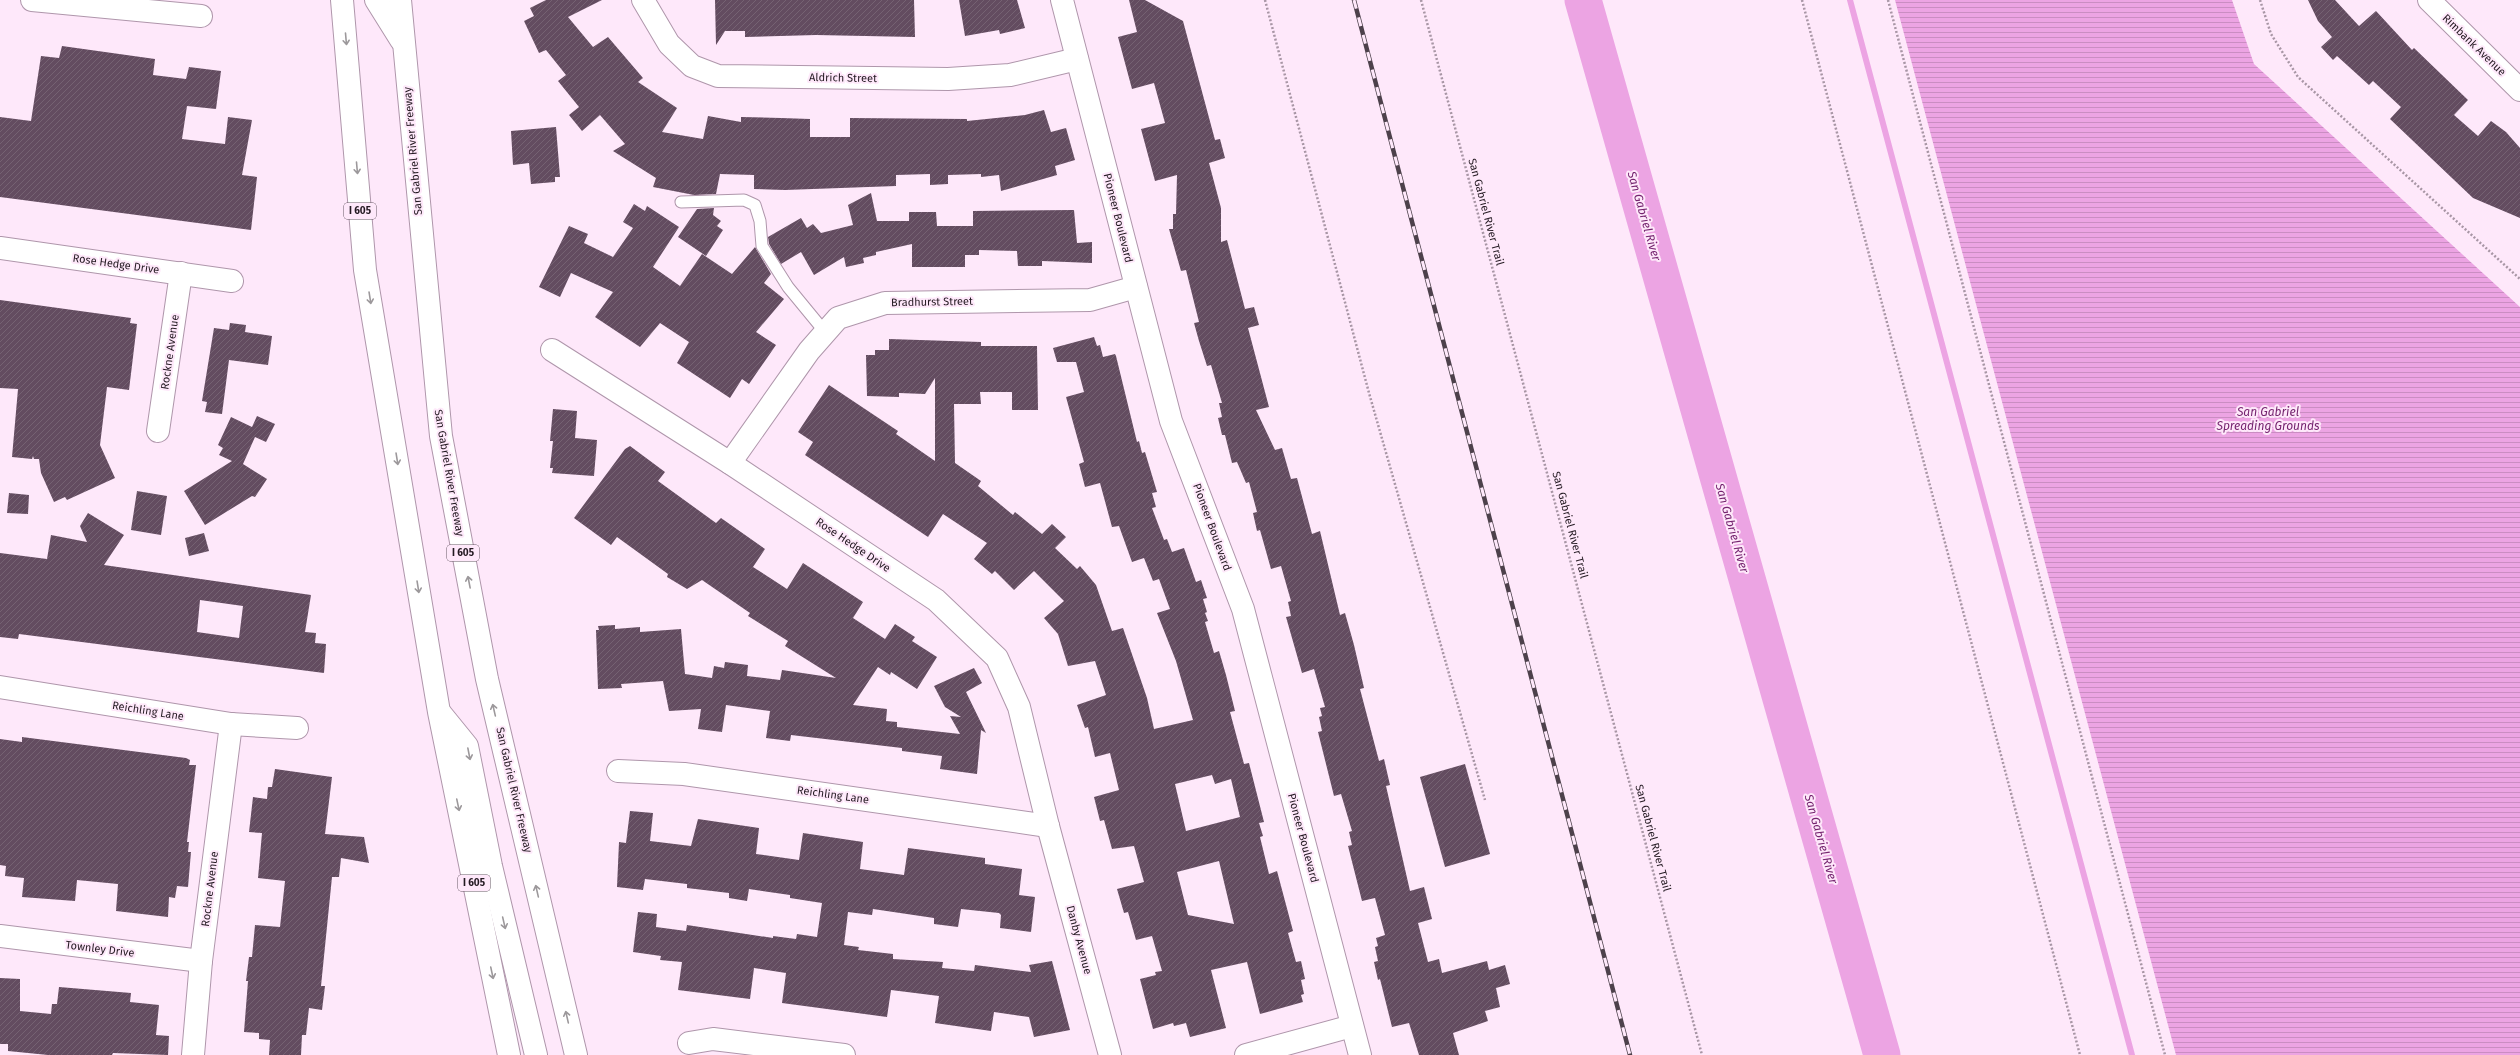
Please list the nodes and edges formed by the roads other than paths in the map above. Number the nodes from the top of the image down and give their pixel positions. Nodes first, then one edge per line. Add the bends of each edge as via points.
1 (32, 0) edge
2 (342, 0) edge
3 (376, 0) edge
4 (400, 0) edge
5 (643, 0) edge
6 (1062, 0) edge
7 (2429, 0) edge
8 (201, 16) dead end
9 (403, 42) junction
10 (1077, 59) junction
11 (2520, 90) edge
12 (681, 202) dead end
13 (0, 248) edge
14 (181, 273) junction
15 (232, 281) dead end
16 (1136, 287) junction
17 (825, 332) junction
18 (552, 350) dead end
19 (158, 431) dead end
20 (730, 463) junction
21 (0, 687) edge
22 (439, 712) junction
23 (231, 724) junction
24 (296, 728) dead end
25 (618, 771) dead end
26 (1048, 826) junction
27 (0, 936) edge
28 (201, 961) junction
29 (1352, 1026) junction
30 (689, 1043) dead end
31 (193, 1055) edge
32 (509, 1055) edge
33 (536, 1055) edge
34 (576, 1055) edge
35 (844, 1055) edge
36 (1110, 1055) edge
37 (1246, 1055) edge
38 (1360, 1055) edge

1 - 8 main road
2 -> 22 main road, I 605 via 365,270
3 - 9 main road
4 - 9 main road, San Gabriel River Freeway / I 605
5 - 10 main road, Aldrich Street via 669,44 692,66 718,76 948,79 1010,75
6 - 10 main road, Pioneer Boulevard
7 - 11 main road, Rimbank Avenue
34 -> 9 main road, San Gabriel River Freeway / I 605 via 487,679 441,436
10 - 16 main road, Pioneer Boulevard
12 - 17 lane via 744,200 755,205 760,221 762,246 788,287
13 - 14 main road, Rose Hedge Drive
14 - 15 main road, Rose Hedge Drive
14 - 19 main road, Rockne Avenue
16 - 17 main road, Bradhurst Street via 1090,300 884,303 838,318
16 - 29 main road, Pioneer Boulevard via 1171,421 1243,609
17 - 20 main road, Bradhurst Street
18 - 20 main road, Rose Hedge Drive
20 - 26 main road, Rose Hedge Drive via 936,600 997,658 1019,707
21 - 23 main road, Reichling Lane
22 -> 32 main road, I 605
22 -> 33 main road via 467,746 491,866
23 - 24 main road, Reichling Lane
23 - 28 main road, Rockne Avenue
25 - 26 main road, Reichling Lane via 684,774
26 - 36 main road, Danby Avenue
27 - 28 main road, Townley Drive
28 - 31 main road, Rockne Avenue
29 - 37 main road
29 - 38 main road, Pioneer Boulevard
30 - 35 main road via 713,1039

